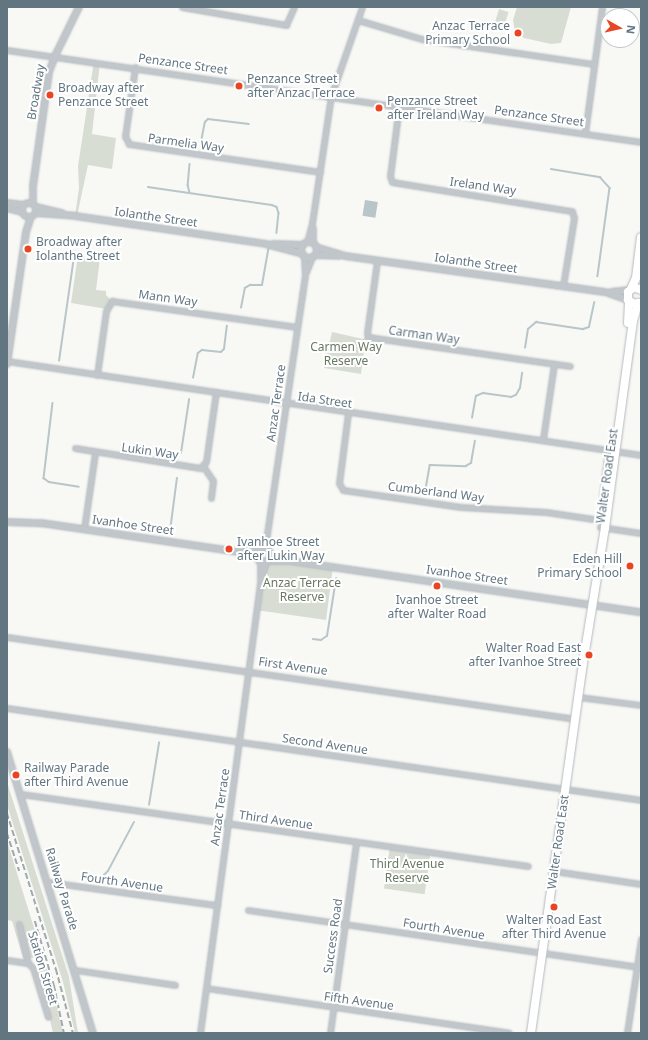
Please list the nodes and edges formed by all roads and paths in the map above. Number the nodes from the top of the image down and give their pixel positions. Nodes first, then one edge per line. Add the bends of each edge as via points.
1 (79, 7) edge
2 (182, 7) edge
3 (294, 7) edge
4 (362, 7) edge
5 (602, 7) edge
6 (358, 20) junction
7 (7, 50) edge
8 (55, 56) junction
9 (594, 64) junction
10 (135, 67) junction
11 (331, 96) junction
12 (399, 106) junction
13 (585, 133) junction
14 (641, 142) edge
15 (320, 172) junction
16 (7, 203) edge
17 (7, 208) edge
18 (29, 210) junction
19 (641, 237) edge
20 (266, 244) junction
21 (310, 244) junction
22 (303, 255) junction
23 (313, 256) junction
24 (345, 256) junction
25 (377, 261) junction
26 (641, 272) edge
27 (305, 275) junction
28 (563, 286) junction
29 (631, 289) junction
30 (641, 289) edge
31 (605, 292) junction
32 (629, 300) junction
33 (640, 302) edge
34 (297, 328) junction
35 (7, 362) edge
36 (554, 364) junction
37 (570, 366) dead end
38 (97, 375) junction
39 (216, 392) junction
40 (286, 404) junction
41 (348, 413) junction
42 (543, 439) junction
43 (75, 448) dead end
44 (614, 451) junction
45 (94, 453) junction
46 (641, 454) edge
47 (203, 466) junction
48 (211, 498) dead end
49 (7, 518) edge
50 (7, 522) edge
51 (22, 522) junction
52 (603, 524) junction
53 (84, 529) junction
54 (641, 533) edge
55 (267, 534) junction
56 (260, 551) junction
57 (241, 552) junction
58 (269, 552) junction
59 (263, 561) junction
60 (290, 561) junction
61 (592, 604) junction
62 (641, 612) edge
63 (7, 637) edge
64 (248, 670) junction
65 (579, 697) junction
66 (641, 705) edge
67 (7, 708) edge
68 (576, 719) junction
69 (239, 741) junction
70 (7, 752) edge
71 (566, 789) junction
72 (20, 794) junction
73 (641, 800) edge
74 (228, 823) junction
75 (356, 842) junction
76 (528, 866) dead end
77 (554, 871) junction
78 (48, 882) junction
79 (641, 884) edge
80 (217, 905) junction
81 (248, 910) dead end
82 (19, 924) dead end
83 (345, 924) junction
84 (641, 939) edge
85 (542, 955) junction
86 (7, 960) edge
87 (28, 963) junction
88 (637, 967) junction
89 (76, 970) junction
90 (175, 984) dead end
91 (206, 988) junction
92 (334, 1008) junction
93 (48, 1018) dead end
94 (93, 1033) edge
95 (200, 1033) edge
96 (330, 1033) edge
97 (508, 1033) edge
98 (531, 1033) edge
99 (628, 1033) edge

1 - 8 street, Broadway
2 - 3 street via 286,25
4 - 6 street
5 - 9 street
6 - 9 street via 422,39
6 - 11 street
7 - 8 street, Penzance Street
8 - 10 street, Penzance Street
8 - 18 street, Broadway via 49,72
9 - 13 street
10 - 11 street, Penzance Street
10 - 15 street, Parmelia Way via 125,136 129,144
11 - 12 street, Penzance Street
11 - 15 street
12 - 13 street, Penzance Street
12 - 28 street, Ireland Way via 390,176 392,182 572,211 574,218
13 - 14 street, Penzance Street
15 - 21 street
16 - 18 street, Iolanthe Street
17 - 18 street, Iolanthe Street
18 - 20 street, Iolanthe Street
18 - 35 street, Broadway
19 - 29 main road via 636,278
20 - 21 street, Iolanthe Street
20 - 22 street, Iolanthe Street
21 - 22 street
21 - 23 street
21 - 24 street, Iolanthe Street
22 - 23 street, Iolanthe Street
22 - 27 street, Anzac Terrace
23 - 24 street, Iolanthe Street
23 - 27 street, Anzac Terrace
24 - 25 street, Iolanthe Street
25 - 28 street, Iolanthe Street
25 - 36 street, Carman Way via 368,337
26 - 30 main road
27 - 34 street, Anzac Terrace
28 - 31 street, Iolanthe Street
29 - 30 main road
29 - 31 street, Iolanthe Street
29 - 32 main road, Walter Road East
31 - 32 street, Iolanthe Street
32 - 33 main road
32 - 44 main road, Walter Road East via 630,315
33 - 44 main road, Walter Road East via 633,321
34 - 38 street, Mann Way via 112,301 107,309
34 - 40 street, Anzac Terrace
35 - 38 street, Ida Street
36 - 37 street, Carman Way
36 - 42 street
38 - 39 street, Ida Street
39 - 40 street, Ida Street
39 - 47 street via 206,462
40 - 41 street, Ida Street
40 - 55 street, Anzac Terrace
41 - 42 street, Ida Street
41 - 52 street, Cumberland Way via 339,483 343,490 461,507 546,512
42 - 44 street, Ida Street
43 - 45 street, Lukin Way
44 - 46 street, Ida Street
44 - 52 main road, Walter Road East
45 - 47 street, Lukin Way
45 - 53 street
47 - 48 street via 213,481
49 - 51 street, Ivanhoe Street
50 - 51 street, Ivanhoe Street
51 - 53 street, Ivanhoe Street
52 - 54 street
52 - 61 main road, Walter Road East
53 - 57 street, Ivanhoe Street
55 - 56 street, Anzac Terrace
55 - 58 street, Anzac Terrace
56 - 57 street, Ivanhoe Street
56 - 58 street, Ivanhoe Street
56 - 59 street
57 - 59 street, Ivanhoe Street
58 - 59 street
58 - 60 street, Ivanhoe Street
59 - 60 street, Ivanhoe Street
59 - 64 street, Anzac Terrace
60 - 61 street, Ivanhoe Street
61 - 62 street, Ivanhoe Street
61 - 65 main road, Walter Road East
63 - 64 street, First Avenue
64 - 68 street, First Avenue
64 - 69 street, Anzac Terrace
65 - 66 street
65 - 68 main road, Walter Road East
67 - 69 street, Second Avenue
68 - 71 main road, Walter Road East
69 - 71 street, Second Avenue
69 - 74 street, Anzac Terrace
70 - 72 street, Railway Parade
71 - 73 street, Second Avenue
71 - 77 main road, Walter Road East
72 - 74 street, Third Avenue
72 - 78 street, Railway Parade
74 - 75 street, Third Avenue
74 - 80 street, Anzac Terrace
75 - 76 street, Third Avenue
75 - 83 street, Success Road
77 - 79 street
77 - 85 main road, Walter Road East
78 - 80 street, Fourth Avenue
78 - 89 street, Railway Parade
80 - 91 street, Anzac Terrace
81 - 83 street, Fourth Avenue
82 - 87 street, Station Street
83 - 85 street, Fourth Avenue
83 - 92 street, Success Road
84 - 88 street
85 - 88 street, Fourth Avenue
85 - 98 main road, Walter Road East
86 - 87 street
87 - 93 street, Station Street via 33,968
88 - 99 street
89 - 90 street
89 - 94 street, Railway Parade
91 - 92 street, Fifth Avenue
91 - 95 street, Anzac Terrace
92 - 96 street, Success Road
92 - 97 street, Fifth Avenue

